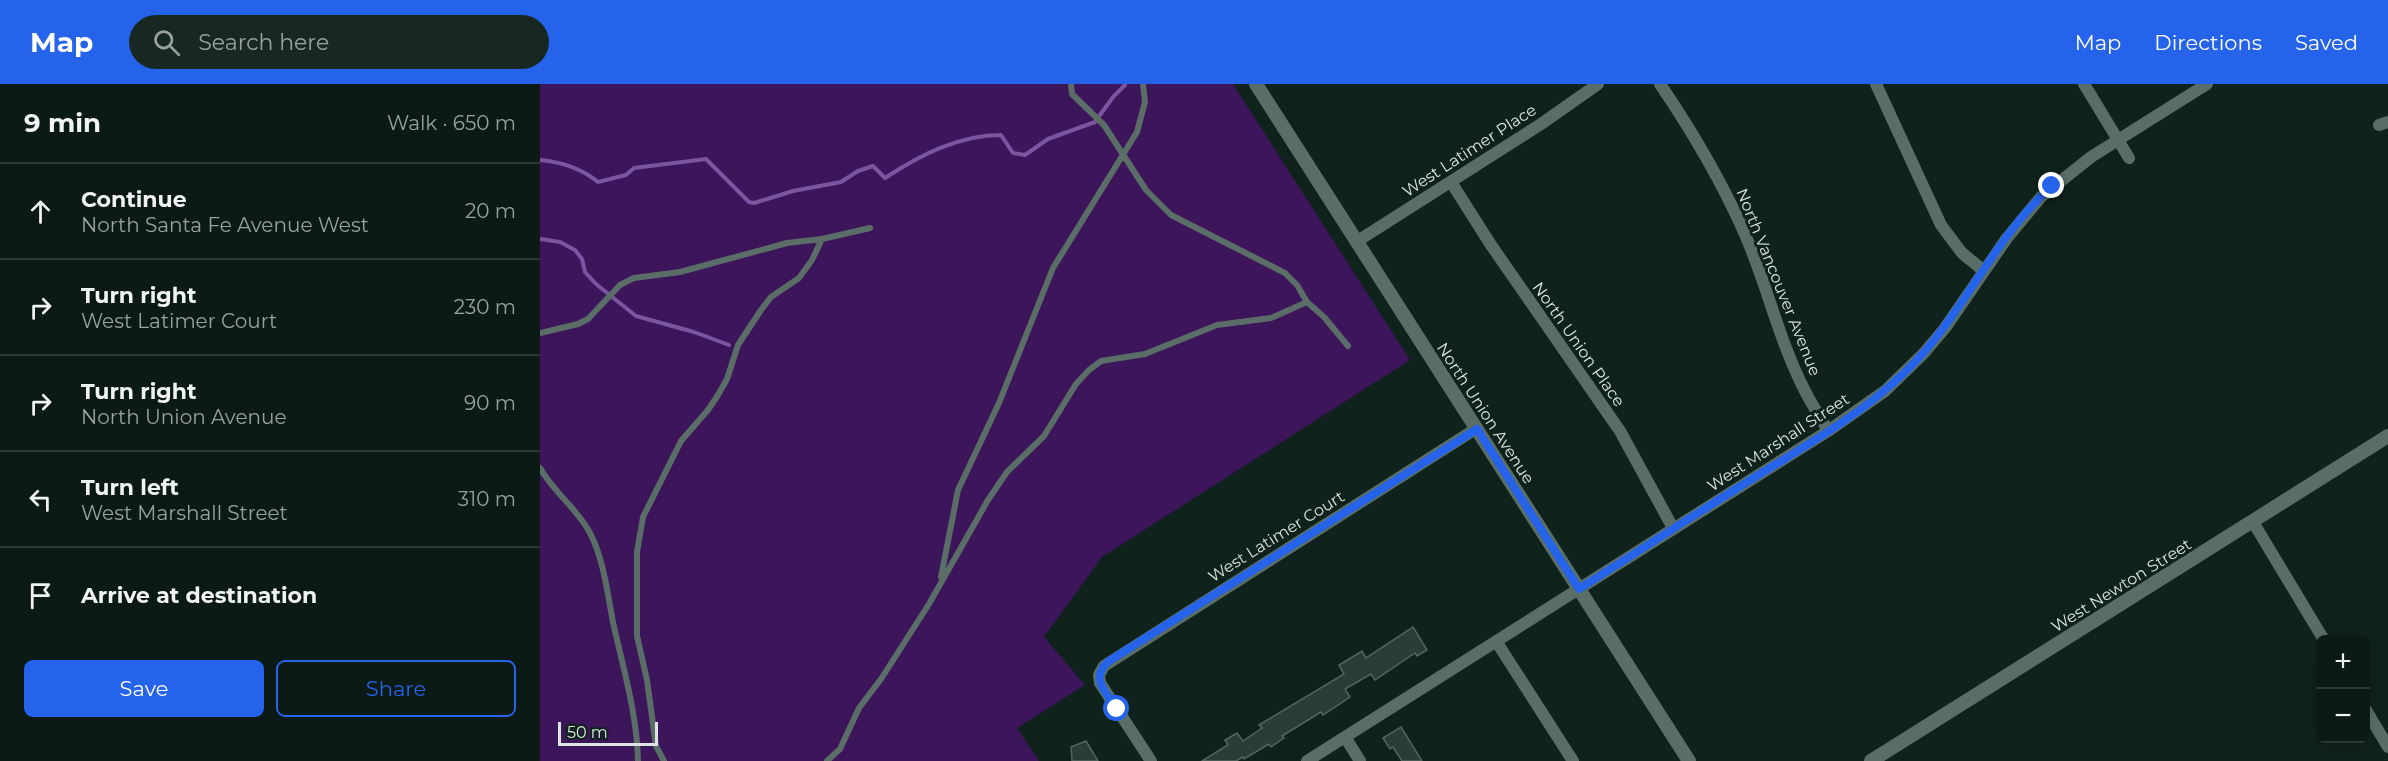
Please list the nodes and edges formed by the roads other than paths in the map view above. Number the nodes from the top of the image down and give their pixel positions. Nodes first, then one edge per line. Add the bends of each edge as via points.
1 (1071, 84) edge
2 (1143, 84) edge
3 (1256, 84) edge
4 (1598, 84) edge
5 (1660, 84) edge
6 (1876, 84) edge
7 (2084, 84) edge
8 (2207, 84) edge
9 (2118, 141) junction
10 (1124, 155) junction
11 (2129, 158) dead end
12 (1451, 182) junction
13 (870, 228) dead end
14 (822, 239) junction
15 (1356, 242) junction
16 (1984, 271) junction
17 (1308, 302) junction
18 (540, 333) edge
19 (1348, 346) dead end
20 (1477, 429) junction
21 (1828, 431) junction
22 (2388, 436) edge
23 (540, 468) edge
24 (2253, 522) junction
25 (1673, 528) junction
26 (940, 584) junction
27 (1579, 589) junction
28 (2322, 635) edge
29 (1496, 641) junction
30 (2370, 717) edge
31 (1345, 737) junction
32 (2388, 747) edge
33 (638, 761) edge
34 (664, 761) edge
35 (827, 761) edge
36 (1151, 761) edge
37 (1307, 761) edge
38 (1360, 761) edge
39 (1573, 761) edge
40 (1689, 761) edge
41 (1871, 761) edge

1 - 10 lane via 1072,94 1104,125
2 - 10 lane via 1145,102 1137,132
3 - 15 street, North Union Avenue
4 - 12 street, West Latimer Place
5 - 21 street, North Vancouver Avenue via 1729,200 1805,391
6 - 16 street via 1941,225 1962,253
7 - 9 street
8 - 9 street, West Marshall Street
9 - 11 street
9 - 16 street, West Marshall Street via 2041,196
10 - 17 lane via 1146,190 1171,215 1277,267 1292,279
10 - 26 lane via 1053,268 1004,393 958,490
12 - 15 street, West Latimer Place
12 - 25 street, North Union Place via 1620,431
13 - 14 lane
14 - 18 lane via 787,243 680,272 634,278 620,285 598,310 578,324
14 - 34 lane via 799,278 771,297 760,310 738,345 727,379 708,410 681,441 644,517 637,552 638,636 656,746
15 - 20 street, North Union Avenue
16 - 21 street, West Marshall Street via 1924,353 1885,391
17 - 19 lane
17 - 26 lane via 1271,318 1223,324 1145,354 1096,363 1076,384 1044,436 1007,472
20 - 27 street, North Union Avenue
20 - 36 street, West Latimer Court via 1109,661 1098,675 1101,683
21 - 25 street, West Marshall Street
22 - 24 street, West Newton Street
23 - 33 lane via 575,508 601,563 631,695
24 - 28 street
24 - 41 street, West Newton Street
25 - 27 street, West Marshall Street
26 - 35 lane via 882,679 859,708 840,749
27 - 29 street, West Marshall Street
27 - 40 street, North Union Avenue
29 - 31 street, West Marshall Street
29 - 39 street
30 - 32 street
31 - 37 street, West Marshall Street
31 - 38 street

